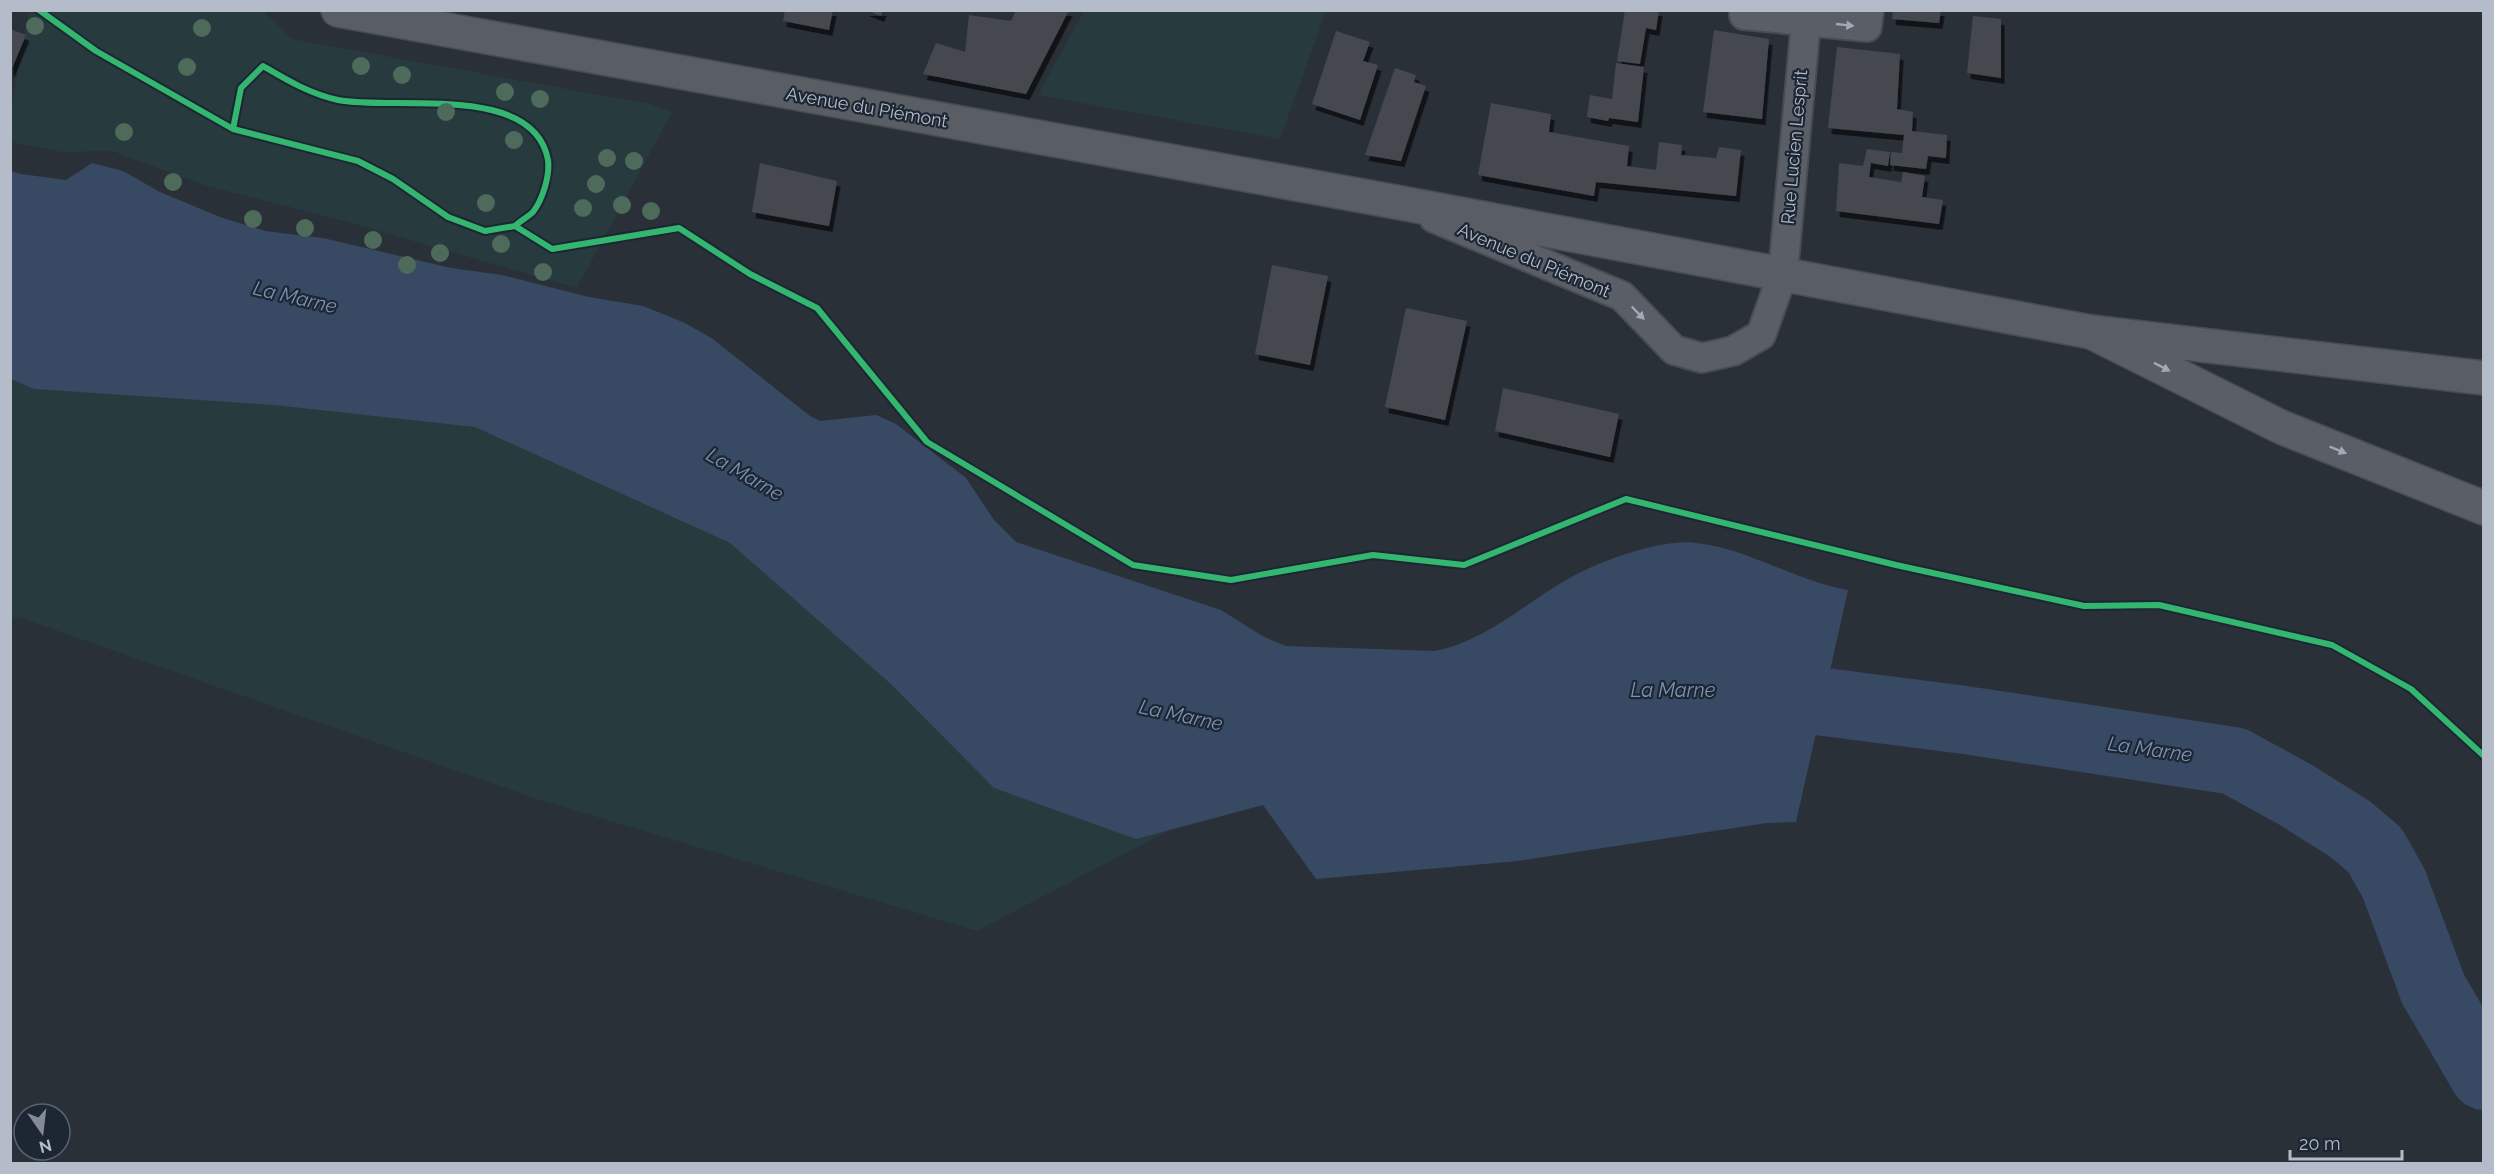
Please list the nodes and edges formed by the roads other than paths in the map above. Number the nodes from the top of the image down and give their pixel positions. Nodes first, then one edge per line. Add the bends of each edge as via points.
1 (338, 10) edge
2 (1745, 10) edge
3 (1869, 10) edge
4 (1806, 21) junction
5 (1396, 202) junction
6 (1783, 273) junction
7 (2091, 332) junction
8 (2484, 378) edge
9 (2484, 508) edge

1 - 5 main road, Avenue du Piémont
2 - 4 street via 1744,15
4 -> 3 street via 1867,27
4 - 6 street, Rue Lucien Lesprit
5 - 6 main road, Avenue du Piémont
5 -> 6 street, Avenue du Piémont via 1622,296 1674,350 1702,358 1733,351 1761,335
6 - 7 main road, Avenue du Piémont
7 - 8 main road, Avenue du Piémont
7 -> 9 street via 2282,427

